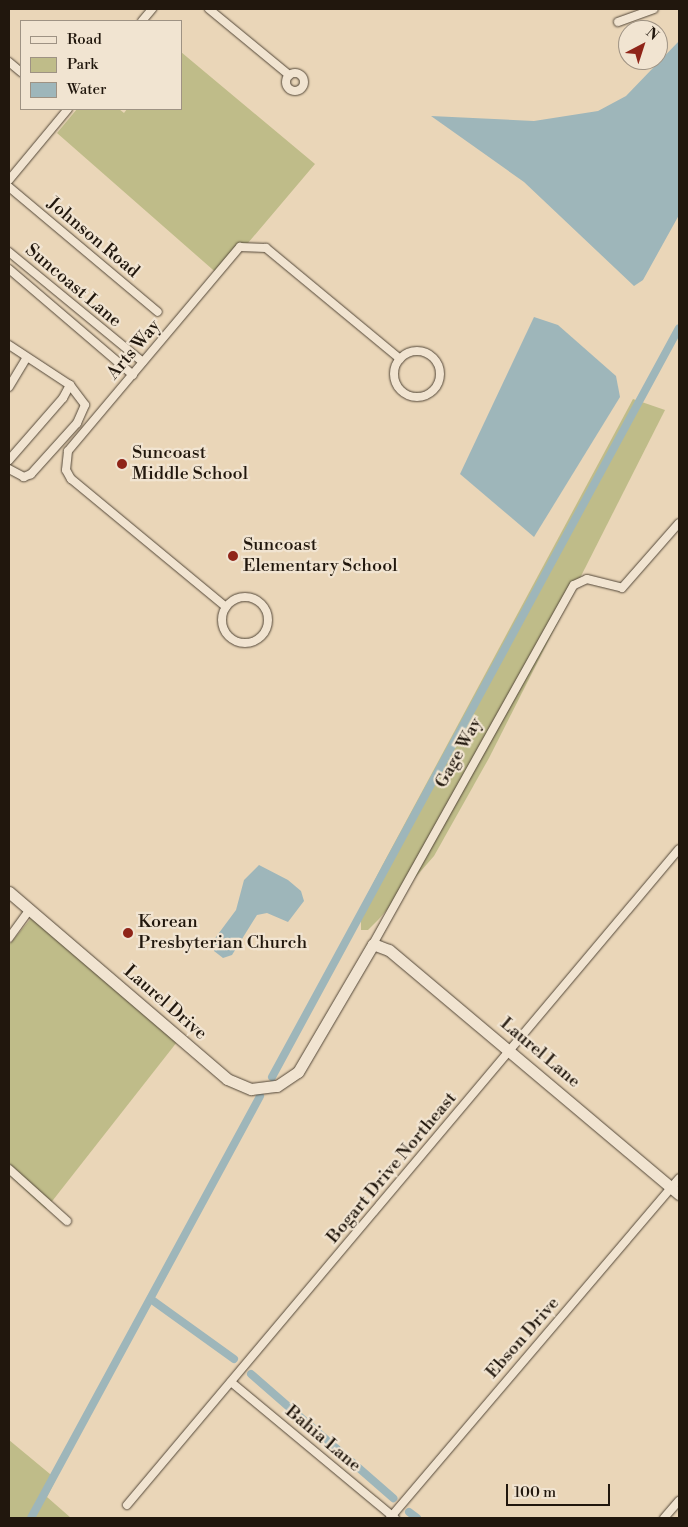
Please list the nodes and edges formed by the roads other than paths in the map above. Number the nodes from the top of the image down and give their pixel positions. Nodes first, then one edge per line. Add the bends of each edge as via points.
1 (152, 9) edge
2 (209, 9) edge
3 (654, 9) edge
4 (143, 20) edge
5 (624, 20) edge
6 (9, 62) edge
7 (20, 71) edge
8 (288, 75) dead end
9 (65, 110) edge
10 (9, 180) edge
11 (9, 187) edge
12 (9, 252) edge
13 (9, 269) edge
14 (158, 312) dead end
15 (9, 345) edge
16 (26, 359) junction
17 (400, 359) junction
18 (143, 362) junction
19 (132, 375) junction
20 (70, 385) junction
21 (9, 387) edge
22 (9, 460) edge
23 (9, 469) edge
24 (679, 523) edge
25 (226, 607) junction
26 (679, 849) edge
27 (9, 892) edge
28 (29, 910) junction
29 (9, 938) edge
30 (373, 944) junction
31 (510, 1050) junction
32 (307, 1059) joint
33 (9, 1169) edge
34 (679, 1178) edge
35 (675, 1191) edge
36 (66, 1221) dead end
37 (231, 1382) junction
38 (679, 1501) edge
39 (127, 1505) dead end
40 (392, 1517) edge
41 (664, 1518) edge

1 - 4 street
2 - 8 street
3 - 5 street
6 - 7 street
9 - 10 street
11 - 14 street, Johnson Road
12 - 18 street, Suncoast Lane
13 - 19 street, Suncoast Lane
15 - 16 street
16 - 20 street via 44,365
16 - 21 street
17 - 17 street via 411,352 432,356 439,368 436,388 417,397 403,392 394,373
17 - 18 street, Arts Way via 266,248 253,244 240,247
18 - 19 street, Arts Way
19 - 25 street, Arts Way via 68,451 66,470 71,479
20 - 22 street via 63,398
20 - 23 street via 85,405 77,423 31,474 24,477
24 - 30 street, Gage Way via 622,588 587,579 574,585
25 - 25 street via 224,630 236,641 252,642 264,633 267,612 258,600 237,598
26 - 31 street, Bogart Drive Northeast
27 - 28 street, Laurel Drive
28 - 29 street
28 - 32 street, Laurel Drive via 233,1083 251,1089 277,1086 298,1072
30 - 31 street, Laurel Lane via 397,956
30 - 32 street, Gage Way
31 - 35 street, Laurel Lane
31 - 37 street, Bogart Drive Northeast
33 - 36 street
34 - 35 street, Ebson Drive
35 - 40 street, Ebson Drive
37 - 39 street, Bogart Drive Northeast
37 - 40 street, Bahia Lane
38 - 41 street

